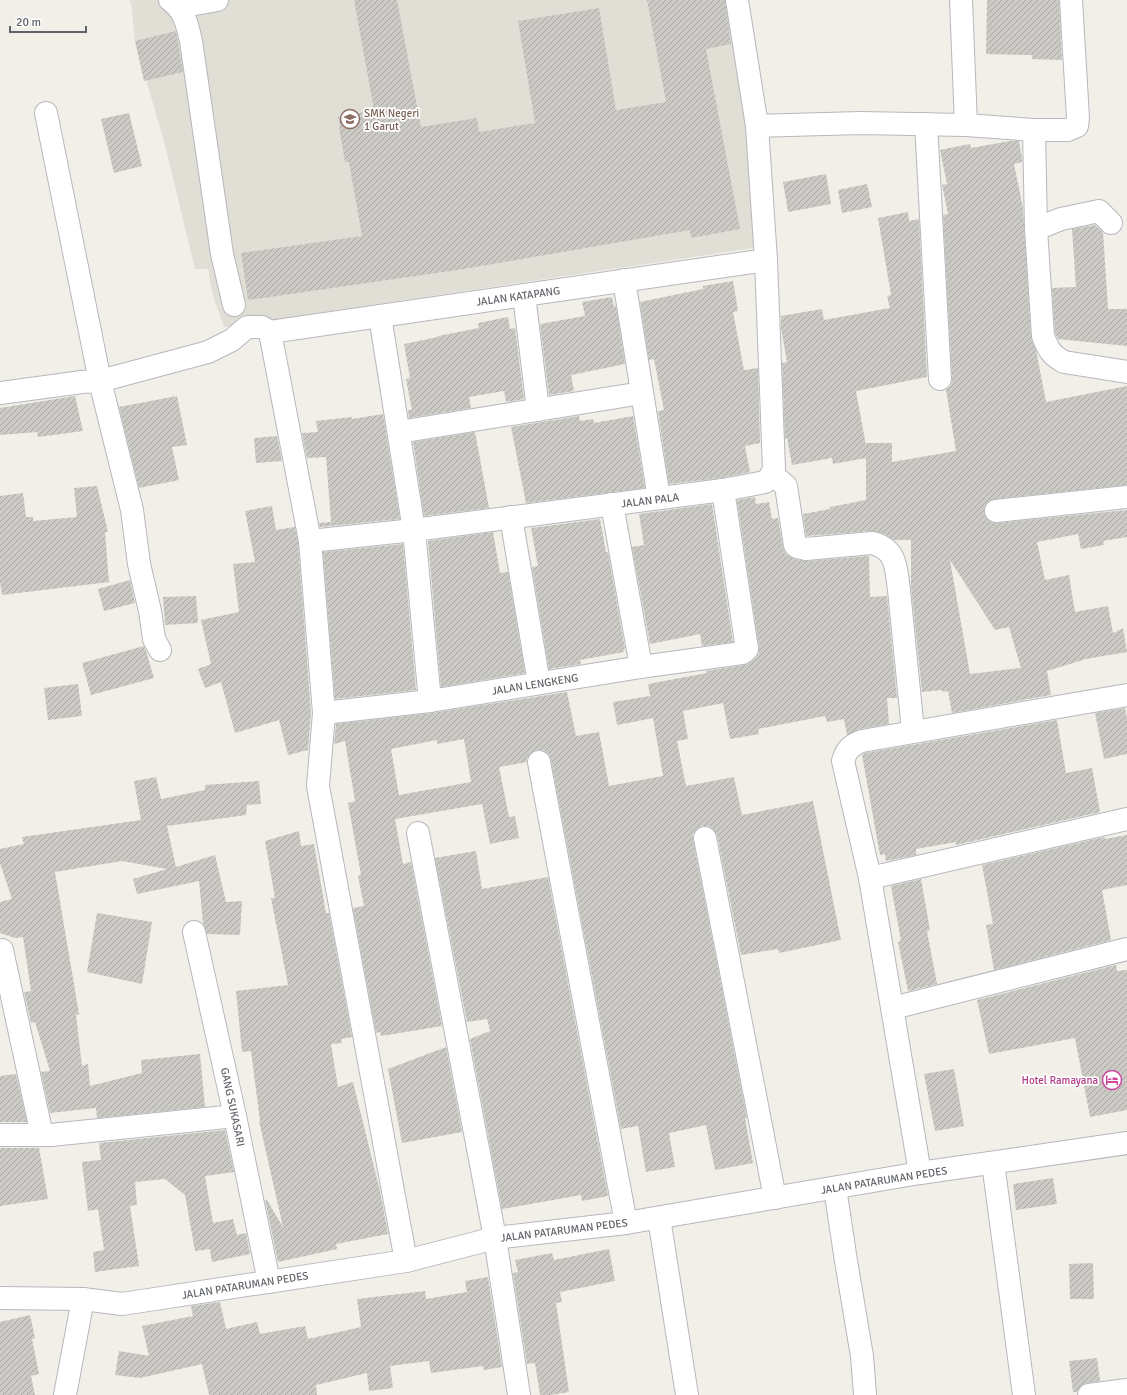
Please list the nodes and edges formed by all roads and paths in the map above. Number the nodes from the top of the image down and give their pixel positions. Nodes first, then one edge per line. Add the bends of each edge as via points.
1 (217, 0) edge
2 (737, 0) edge
3 (962, 0) edge
4 (1071, 0) edge
5 (174, 3) edge
6 (46, 113) dead end
7 (926, 124) junction
8 (966, 125) junction
9 (757, 126) junction
10 (1034, 130) junction
11 (1111, 223) dead end
12 (1036, 229) junction
13 (766, 260) junction
14 (624, 280) junction
15 (524, 295) junction
16 (234, 305) dead end
17 (380, 316) junction
18 (270, 332) junction
19 (1127, 372) edge
20 (940, 379) dead end
21 (100, 382) junction
22 (0, 393) edge
23 (642, 393) junction
24 (538, 410) junction
25 (399, 432) junction
26 (772, 474) junction
27 (723, 490) junction
28 (1127, 497) edge
29 (660, 498) junction
30 (612, 504) junction
31 (996, 511) dead end
32 (511, 517) junction
33 (414, 530) junction
34 (310, 541) junction
35 (160, 650) dead end
36 (641, 667) junction
37 (539, 684) junction
38 (1127, 695) edge
39 (430, 701) junction
40 (324, 713) junction
41 (913, 731) junction
42 (540, 762) dead end
43 (1127, 819) edge
44 (418, 833) dead end
45 (705, 838) dead end
46 (870, 878) junction
47 (194, 932) dead end
48 (1127, 949) edge
49 (2, 950) dead end
50 (893, 1008) junction
51 (235, 1116) junction
52 (0, 1135) edge
53 (42, 1135) junction
54 (1127, 1143) edge
55 (993, 1163) junction
56 (920, 1174) junction
57 (835, 1188) junction
58 (775, 1198) junction
59 (659, 1218) junction
60 (626, 1224) junction
61 (495, 1238) junction
62 (406, 1261) junction
63 (269, 1282) junction
64 (0, 1298) edge
65 (83, 1299) junction
66 (1127, 1390) edge
67 (865, 1394) dead end
68 (65, 1395) edge
69 (519, 1395) edge
70 (688, 1395) edge
71 (1024, 1395) edge
72 (1089, 1395) edge

1 - 5 street
2 - 9 street
3 - 8 street
4 - 10 street via 1077,126 1068,130
5 - 16 street via 186,23 191,41 222,254
6 - 21 street
7 - 8 street
7 - 9 street
7 - 20 street
8 - 10 street
9 - 13 street
10 - 12 street
11 - 12 street via 1099,211 1061,219
12 - 19 street via 1043,336 1048,349 1064,362
13 - 14 street, JALAN KATAPANG
13 - 26 street via 774,469
14 - 15 street, JALAN KATAPANG
14 - 23 street
15 - 17 street, JALAN KATAPANG
15 - 24 street
17 - 18 street, JALAN KATAPANG
17 - 25 street
18 - 21 street via 262,327 247,327 232,340 208,352
18 - 34 street
21 - 22 street
21 - 35 street via 132,510 139,564 154,639
23 - 24 street
23 - 29 street
24 - 25 street
25 - 33 street
26 - 27 street, JALAN PALA via 765,482
26 - 41 street via 786,486 797,547 806,549 872,543 881,545 891,553 899,590
27 - 29 street, JALAN PALA
27 - 36 street, JALAN LENGKENG via 746,649 742,653
28 - 31 street
29 - 30 street, JALAN PALA
30 - 32 street, JALAN PALA
30 - 36 street
32 - 33 street, JALAN PALA
32 - 37 street
33 - 34 street, JALAN PALA
33 - 39 street
34 - 40 street
36 - 37 street, JALAN LENGKENG
37 - 39 street, JALAN LENGKENG
38 - 41 street
39 - 40 street, JALAN LENGKENG
40 - 62 street via 318,786
41 - 46 street via 862,740 852,745 843,761
42 - 60 street
43 - 46 street
44 - 61 street
45 - 58 street
46 - 50 street
47 - 51 street, GANG SUKASARI
48 - 50 street
49 - 53 street
50 - 56 street
51 - 53 street
51 - 63 street, GANG SUKASARI
52 - 53 street
54 - 55 street, JALAN PATARUMAN PEDES
55 - 56 street, JALAN PATARUMAN PEDES
55 - 71 street
56 - 57 street, JALAN PATARUMAN PEDES
57 - 58 street, JALAN PATARUMAN PEDES
57 - 67 street via 862,1356
58 - 59 street, JALAN PATARUMAN PEDES
59 - 60 street, JALAN PATARUMAN PEDES
59 - 70 street
60 - 61 street, JALAN PATARUMAN PEDES
61 - 62 street, JALAN PATARUMAN PEDES
61 - 69 street
62 - 63 street, JALAN PATARUMAN PEDES
63 - 65 street, JALAN PATARUMAN PEDES via 122,1304
64 - 65 street, JALAN PATARUMAN PEDES
65 - 68 street
66 - 72 street

